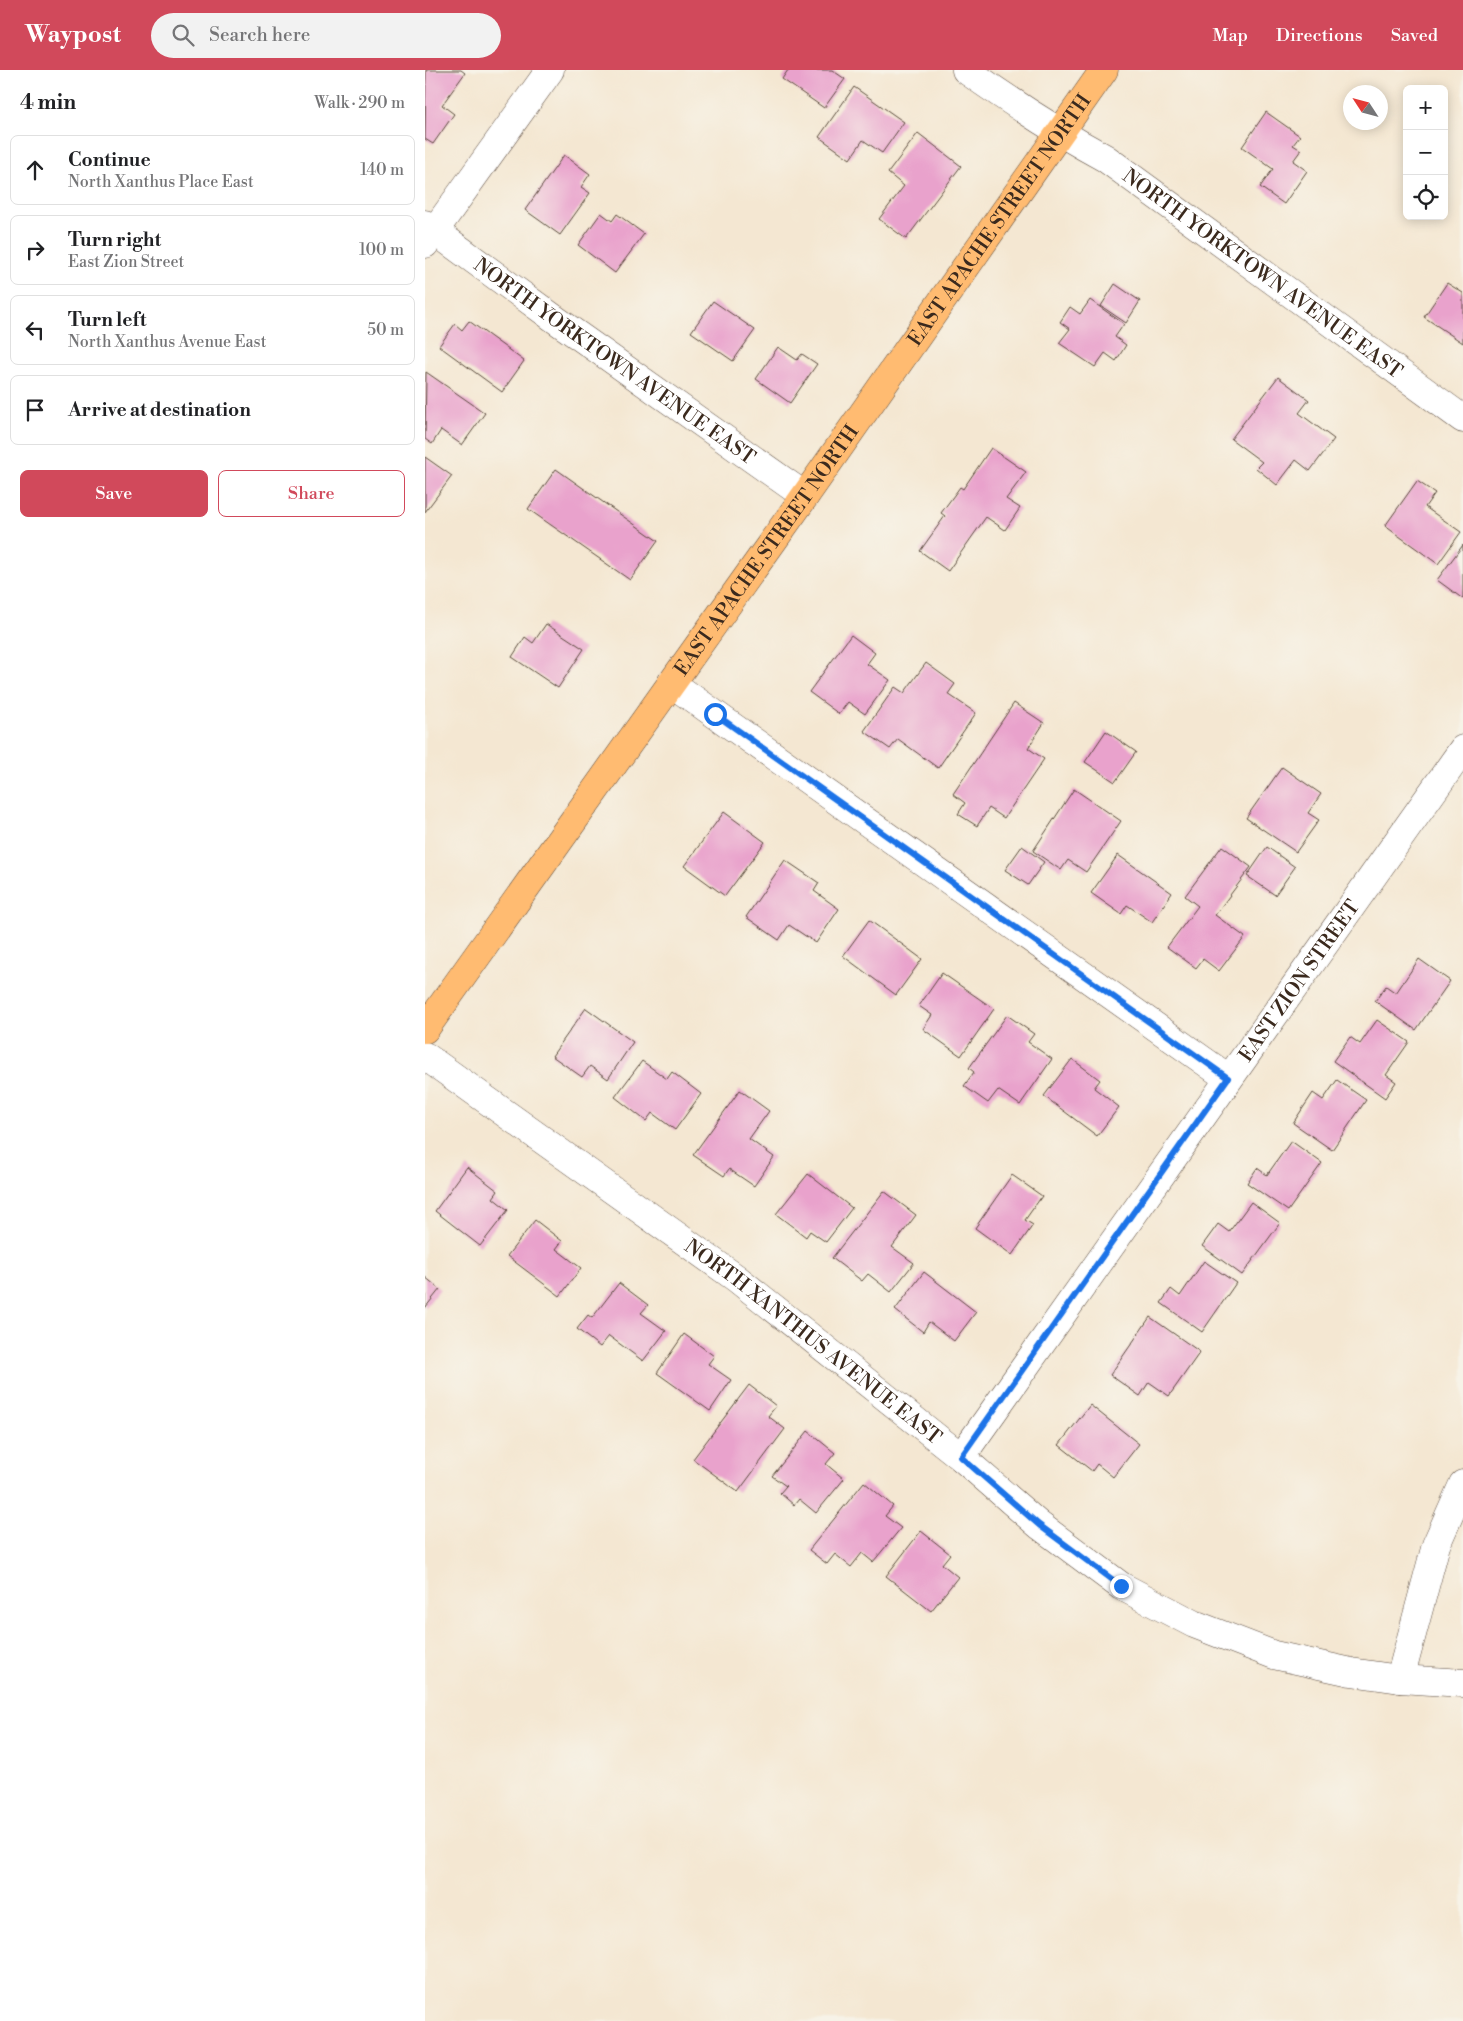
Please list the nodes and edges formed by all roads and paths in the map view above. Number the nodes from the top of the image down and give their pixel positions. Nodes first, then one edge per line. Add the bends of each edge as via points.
1 (550, 70) edge
2 (967, 70) edge
3 (1104, 70) edge
4 (1059, 133) junction
5 (428, 233) edge
6 (1463, 419) edge
7 (805, 496) junction
8 (671, 683) junction
9 (1463, 749) edge
10 (425, 1029) edge
11 (425, 1056) edge
12 (1228, 1078) junction
13 (961, 1457) junction
14 (1463, 1484) edge
15 (1400, 1679) junction
16 (1463, 1683) edge

1 - 5 street
2 - 4 street, NORTH YORKTOWN AVENUE EAST
3 - 4 main road, EAST APACHE STREET NORTH
4 - 6 street, NORTH YORKTOWN AVENUE EAST via 1105,158
4 - 7 main road, EAST APACHE STREET NORTH
5 - 7 street, NORTH YORKTOWN AVENUE EAST
7 - 8 main road, EAST APACHE STREET NORTH
8 - 10 main road, EAST APACHE STREET NORTH
8 - 12 street
9 - 12 street, EAST ZION STREET
11 - 13 street, NORTH XANTHUS AVENUE EAST via 736,1278
12 - 13 street, EAST ZION STREET
13 - 15 street, NORTH XANTHUS AVENUE EAST via 1039,1525 1121,1586 1194,1624 1275,1655
14 - 15 street via 1436,1545
15 - 16 street, NORTH XANTHUS AVENUE EAST

